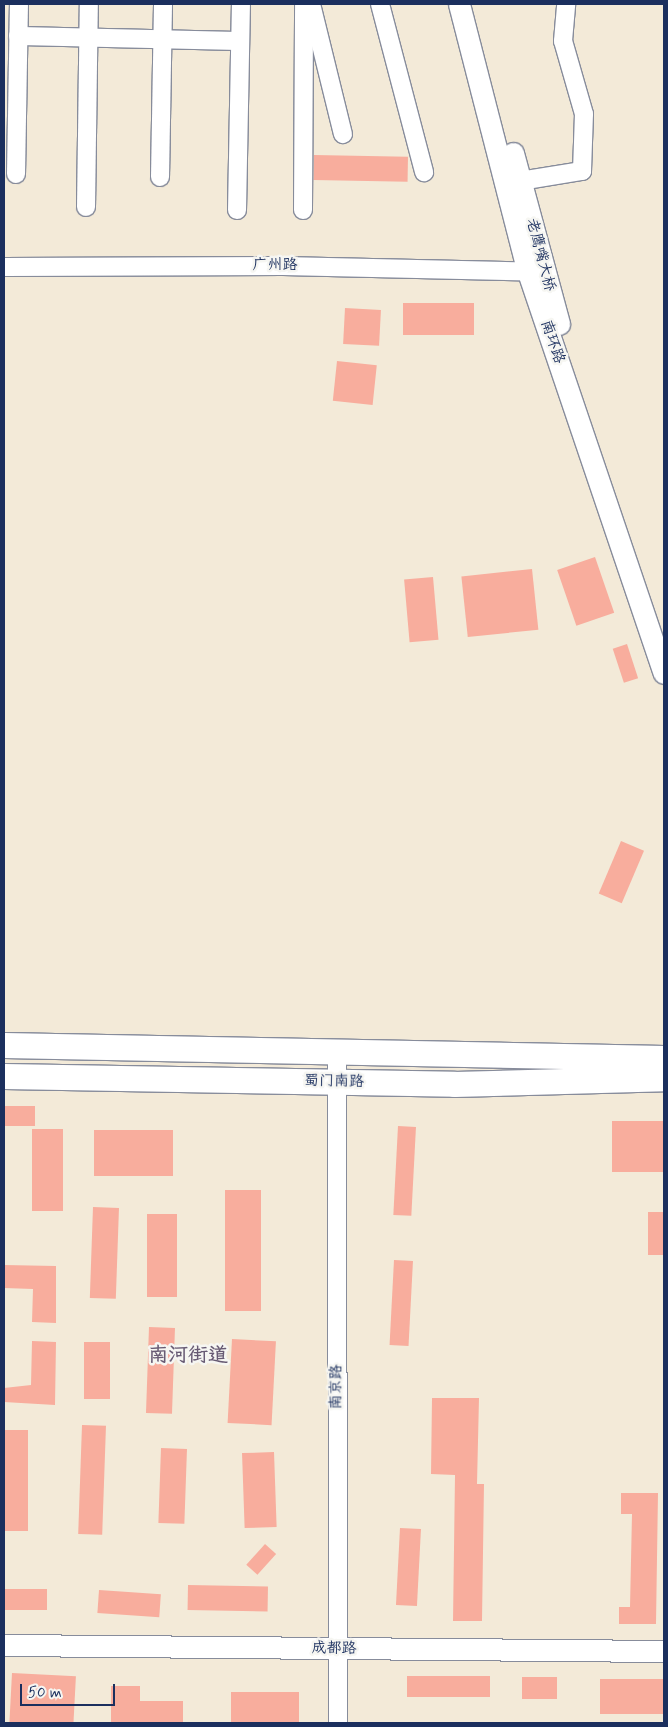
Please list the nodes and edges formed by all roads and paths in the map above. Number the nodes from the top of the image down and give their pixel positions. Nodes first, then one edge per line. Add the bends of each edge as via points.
1 (19, 4) edge
2 (89, 4) edge
3 (163, 4) edge
4 (241, 4) edge
5 (304, 4) edge
6 (311, 4) edge
7 (380, 4) edge
8 (459, 4) edge
9 (474, 4) edge
10 (566, 4) edge
11 (18, 36) junction
12 (88, 37) junction
13 (163, 39) junction
14 (240, 41) junction
15 (343, 134) dead end
16 (424, 172) dead end
17 (16, 174) dead end
18 (160, 177) dead end
19 (520, 181) junction
20 (86, 207) dead end
21 (238, 210) dead end
22 (303, 210) dead end
23 (4, 267) edge
24 (537, 272) junction
25 (664, 644) edge
26 (664, 673) edge
27 (4, 1045) edge
28 (337, 1050) junction
29 (664, 1058) edge
30 (4, 1076) edge
31 (664, 1078) edge
32 (337, 1082) junction
33 (4, 1645) edge
34 (338, 1649) junction
35 (664, 1651) edge
36 (338, 1723) edge

1 - 11 street
2 - 12 street
3 - 13 street
4 - 14 street
5 - 22 street
6 - 15 street
7 - 16 street
8 - 24 main road, 南环路
9 - 19 main road, 老鹰嘴大桥
10 - 19 street via 563,40 584,114 582,171
11 - 12 street
11 - 17 street
12 - 13 street
12 - 20 street
13 - 14 street
13 - 18 street
14 - 21 street
19 - 24 main road, 老鹰嘴大桥
23 - 24 street, 广州路 via 283,266
24 - 25 main road, 老鹰嘴大桥
24 - 26 main road, 南环路
27 - 28 highway
28 - 29 highway
28 - 32 street, 南京路
30 - 32 highway, 蜀门南路
31 - 32 highway, 蜀门南路 via 454,1084
32 - 34 street, 南京路
33 - 34 main road, 成都路
34 - 35 main road, 成都路
34 - 36 street, 南京路

